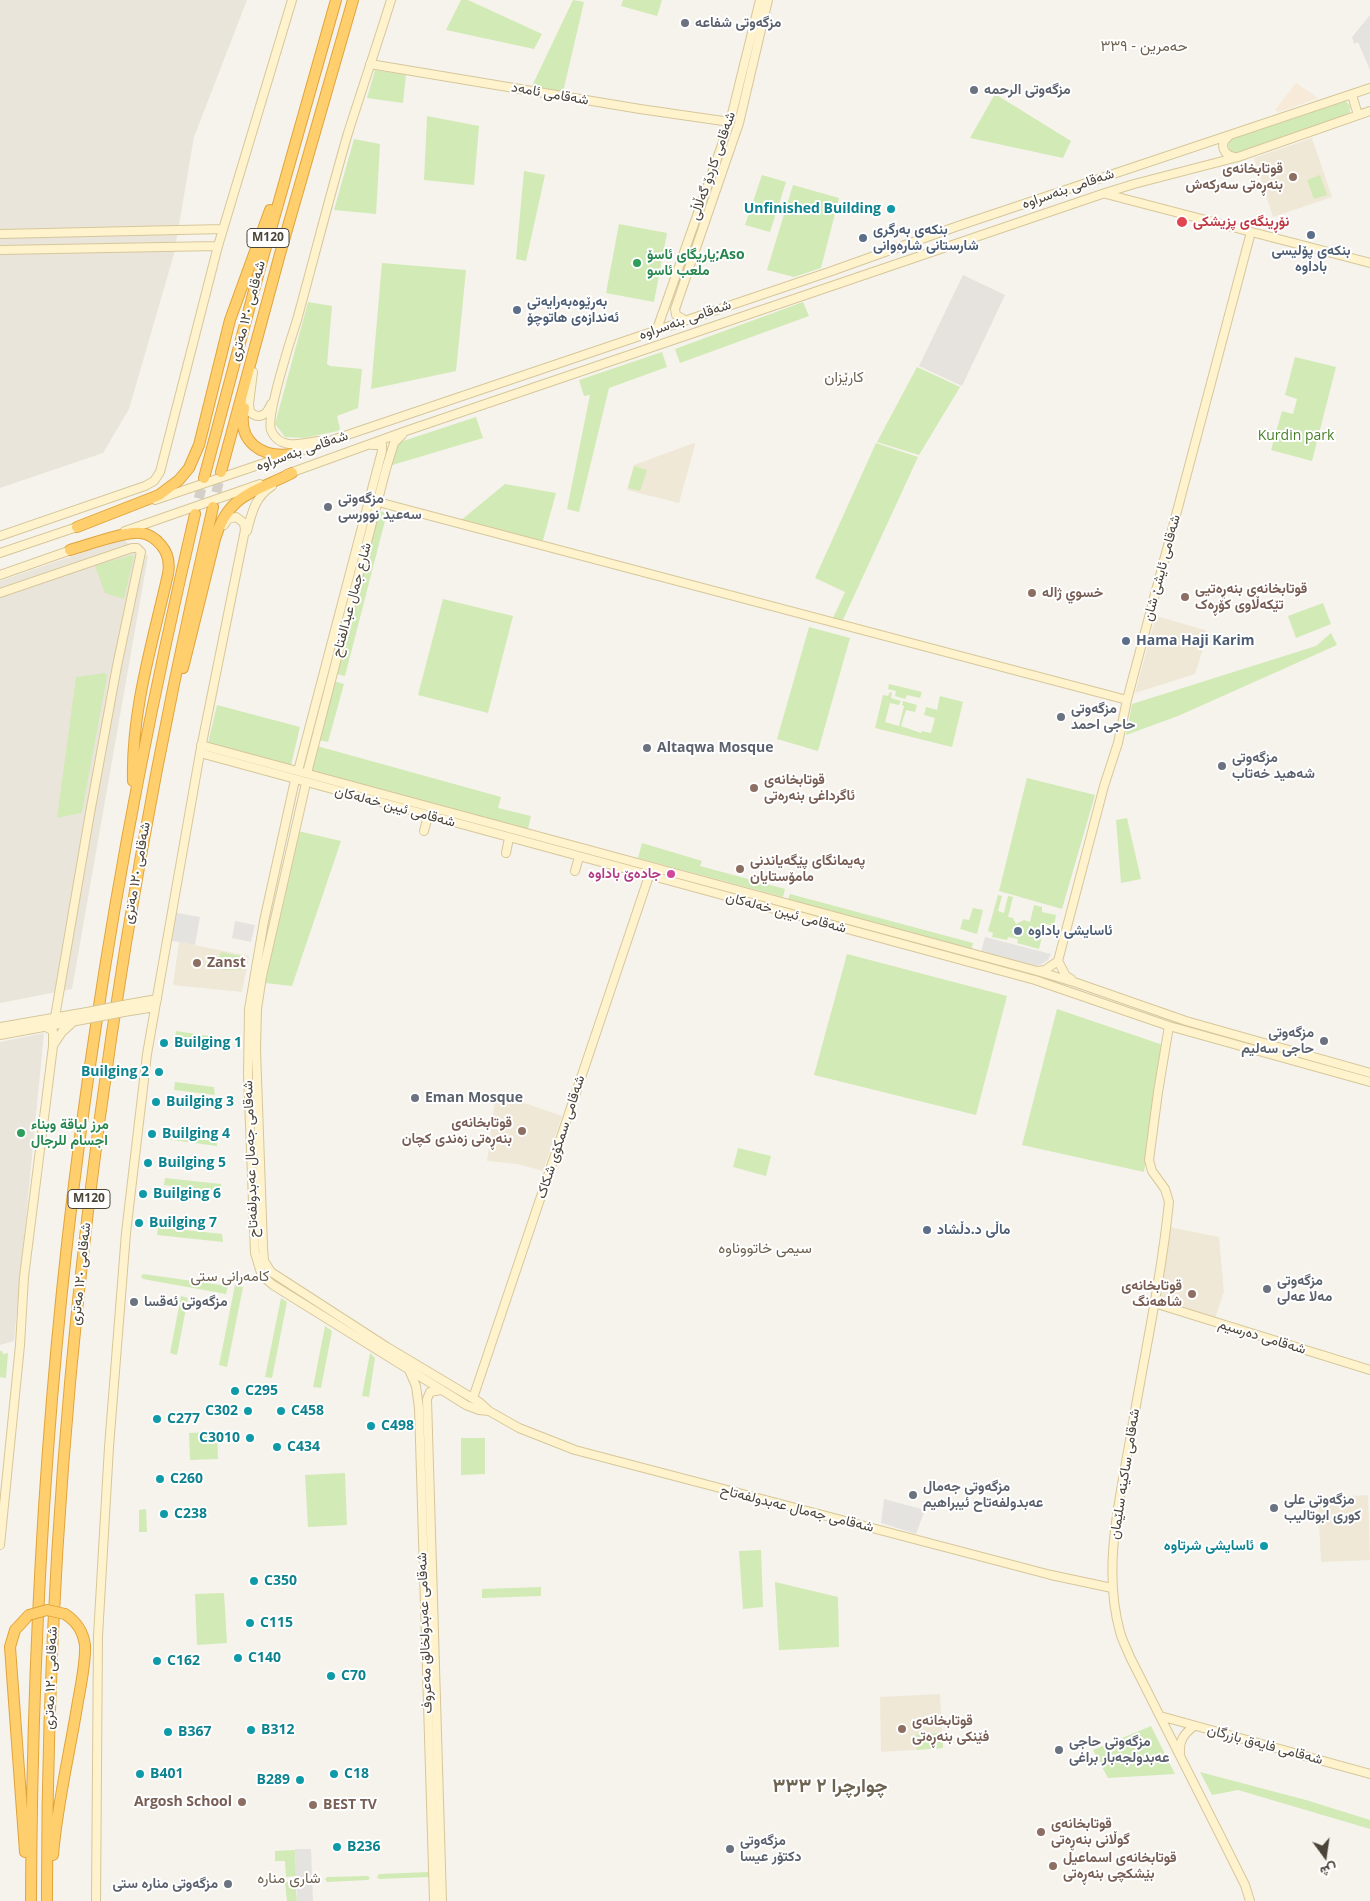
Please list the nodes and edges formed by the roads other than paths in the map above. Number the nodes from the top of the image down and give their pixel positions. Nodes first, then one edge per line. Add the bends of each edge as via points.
1 (292, 0) edge
2 (336, 0) edge
3 (353, 0) edge
4 (392, 0) edge
5 (760, 0) edge
6 (768, 0) edge
7 (370, 64) junction
8 (1370, 88) edge
9 (1352, 95) junction
10 (1370, 111) edge
11 (1358, 115) junction
12 (730, 122) junction
13 (316, 129) junction
14 (1229, 136) junction
15 (294, 148) junction
16 (1238, 156) junction
17 (718, 170) junction
18 (1105, 193) junction
19 (197, 230) junction
20 (224, 230) junction
21 (1251, 232) junction
22 (0, 234) edge
23 (197, 246) junction
24 (218, 246) junction
25 (0, 250) edge
26 (1370, 263) edge
27 (778, 289) junction
28 (783, 303) junction
29 (686, 320) junction
30 (657, 329) junction
31 (253, 372) junction
32 (278, 386) junction
33 (430, 407) junction
34 (457, 414) junction
35 (406, 431) junction
36 (340, 438) junction
37 (365, 446) junction
38 (383, 447) junction
39 (392, 448) junction
40 (292, 454) junction
41 (313, 465) junction
42 (222, 472) tunnel mouth
43 (292, 473) junction
44 (204, 478) tunnel mouth
45 (378, 502) junction
46 (213, 507) tunnel mouth
47 (195, 514) tunnel mouth
48 (77, 527) junction
49 (0, 536) edge
50 (70, 550) junction
51 (0, 553) edge
52 (240, 555) junction
53 (208, 569) junction
54 (0, 575) edge
55 (0, 594) edge
56 (346, 606) junction
57 (1127, 700) junction
58 (201, 745) junction
59 (200, 754) junction
60 (298, 771) junction
61 (307, 774) junction
62 (296, 780) junction
63 (306, 782) junction
64 (134, 800) junction
65 (428, 816) junction
66 (480, 821) junction
67 (477, 830) junction
68 (424, 831) dead end
69 (509, 838) junction
70 (143, 839) junction
71 (506, 853) dead end
72 (579, 857) junction
73 (575, 871) dead end
74 (649, 876) junction
75 (716, 884) junction
76 (728, 888) junction
77 (714, 893) junction
78 (725, 896) junction
79 (1058, 961) junction
80 (1022, 967) junction
81 (1037, 971) junction
82 (1019, 976) junction
83 (1077, 983) junction
84 (1101, 991) junction
85 (60, 995) junction
86 (1096, 1000) junction
87 (156, 1003) junction
88 (69, 1015) junction
89 (87, 1016) junction
90 (55, 1017) junction
91 (77, 1021) junction
92 (1170, 1026) junction
93 (0, 1027) edge
94 (46, 1027) junction
95 (0, 1035) edge
96 (53, 1046) junction
97 (1348, 1072) junction
98 (1370, 1073) edge
99 (1370, 1082) edge
100 (1154, 1303) junction
101 (385, 1350) junction
102 (406, 1368) junction
103 (1370, 1370) edge
104 (441, 1390) junction
105 (473, 1398) junction
106 (489, 1411) junction
107 (0, 1545) edge
108 (424, 1581) junction
109 (433, 1581) junction
110 (1112, 1588) junction
111 (1160, 1716) junction
112 (1194, 1726) junction
113 (1181, 1758) junction
114 (430, 1760) junction
115 (438, 1760) junction
116 (1370, 1774) edge
117 (31, 1901) edge
118 (48, 1901) edge
119 (96, 1901) edge
120 (434, 1901) edge
121 (442, 1901) edge
122 (1250, 1901) edge

1 - 20 street
2 - 15 highway, شەقامی ١٢٠ مەتری / M120
3 - 13 highway, شەقامی ١٢٠ مەتری / M120
4 - 7 street
5 - 12 street, شەقامی کاردۆ گەڵاڵی
6 - 17 street, شەقامی کاردۆ گەڵاڵی via 739,123
7 - 12 street, شەقامی ئامەد
7 - 32 street
8 - 9 street, شەقامی بنەسراوە
9 - 11 street
9 - 14 street, شەقامی بنەسراوە
10 - 11 street, شەقامی بنەسراوە
11 - 16 street, شەقامی بنەسراوە
12 - 17 street, شەقامی کاردۆ گەڵاڵی
13 - 31 highway
13 - 42 highway, شەقامی ١٢٠ مەتری / M120
14 - 16 street via 1224,141 1224,151 1230,156
14 - 27 street, شەقامی بنەسراوە
15 - 44 highway, شەقامی ١٢٠ مەتری / M120
15 - 48 highway via 234,305 197,450 189,468 159,495
16 - 18 street, شەقامی بنەسراوە
17 - 29 street, شەقامی کاردۆ گەڵاڵی via 675,309 678,318
17 - 30 street, شەقامی کاردۆ گەڵاڵی
18 - 21 street
18 - 28 street, شەقامی بنەسراوە
19 - 20 street
19 - 22 street
19 - 23 street via 204,232 206,237 204,244
20 - 24 street
21 - 26 street
21 - 57 street, شەقامی ئایشێ شان
23 - 24 street
23 - 25 street
24 - 49 street via 165,454 154,481
27 - 28 street
27 - 29 street, شەقامی بنەسراوە
28 - 34 street, شەقامی بنەسراوە
29 - 30 street, شەقامی بنەسراوە
30 - 33 street, شەقامی بنەسراوە
31 - 32 street via 249,404 252,414 268,413
31 - 40 highway via 242,419 246,435 261,451 273,455
32 - 36 street via 270,423 277,439 290,445
33 - 34 street via 425,414 429,419
33 - 36 street, شەقامی بنەسراوە
34 - 35 street, شەقامی بنەسراوە
35 - 37 street, شەقامی بنەسراوە
35 - 39 street, شارع جمال عبدالفتاح via 396,439
36 - 40 street, شەقامی بنەسراوە
37 - 38 street via 379,444
37 - 41 street, شەقامی بنەسراوە
38 - 39 street via 388,445
38 - 56 street, شارع جمال عبدالفتاح
39 - 45 street, شارع جمال عبدالفتاح
40 - 48 street, شەقامی بنەسراوە
41 - 43 street, شەقامی بنەسراوە
41 - 52 street via 261,495 252,510
43 - 50 street, شەقامی بنەسراوە
43 - 53 highway via 245,496 228,511 219,526
45 - 56 street, شارع جمال عبدالفتاح
45 - 57 street
46 - 70 highway, شەقامی ١٢٠ مەتری / M120 via 172,686
47 - 64 highway, شەقامی ١٢٠ مەتری / M120
48 - 51 street, شەقامی بنەسراوە
50 - 54 street, شەقامی بنەسراوە
50 - 64 highway via 143,533 158,542 168,559 168,574 136,726 132,762
52 - 53 street via 245,526 239,518 230,518 226,520
52 - 58 street
53 - 70 highway via 165,733
55 - 85 street via 132,548 141,552 90,812
56 - 60 street, شارع جمال عبدالفتاح
56 - 61 street, شارع جمال عبدالفتاح
57 - 79 street, شەقامی ئایشێ شان
58 - 59 street
58 - 60 street, شەقامی ئیبن خەلەکان
59 - 62 street, شەقامی ئیبن خەلەکان
59 - 87 street
60 - 61 street, شەقامی ئیبن خەلەکان
61 - 66 street, شەقامی ئیبن خەلەکان
62 - 63 street, شەقامی ئیبن خەلەکان
62 - 101 street, شەقامی جەمال عەبدولفەتاح via 250,1000 248,1074 254,1253 262,1276 268,1281
63 - 65 street, شەقامی ئیبن خەلەکان
63 - 101 street, شەقامی جەمال عەبدولفەتاح via 257,1009 264,1261 276,1276
64 - 117 highway, شەقامی ١٢٠ مەتری / M120 via 90,1064 56,1356 39,1590
65 - 67 street, شەقامی ئیبن خەلەکان
65 - 68 street
66 - 67 street
66 - 75 street, شەقامی ئیبن خەلەکان
67 - 69 street, شەقامی ئیبن خەلەکان
69 - 71 street
69 - 72 street, شەقامی ئیبن خەلەکان
70 - 118 highway, شەقامی ١٢٠ مەتری / M120 via 99,1116 72,1354 53,1620
72 - 73 street
72 - 74 street, شەقامی ئیبن خەلەکان
74 - 77 street, شەقامی ئیبن خەلەکان
74 - 105 street, شەقامی سمکۆی شکاک
75 - 76 street, شەقامی ئیبن خەلەکان
75 - 77 street
76 - 78 street
76 - 80 street, شەقامی ئیبن خەلەکان
77 - 78 street, شەقامی ئیبن خەلەکان
78 - 82 street, شەقامی ئیبن خەلەکان
79 - 81 street
79 - 83 street via 1066,976
80 - 81 street, شەقامی ئیبن خەلەکان
80 - 82 street
81 - 83 street, شەقامی ئیبن خەلەکان
82 - 86 street, شەقامی ئیبن خەلەکان
83 - 84 street, شەقامی ئیبن خەلەکان
84 - 86 street
84 - 97 street, شەقامی ئیبن خەلەکان
85 - 88 street
85 - 90 street
86 - 92 street, شەقامی ئیبن خەلەکان
87 - 89 street, bridge
87 - 119 street via 126,1233 109,1447 98,1636
88 - 89 street
88 - 90 street
89 - 91 street
90 - 93 street
91 - 94 street
91 - 96 street via 65,1029
92 - 97 street, شەقامی ئیبن خەلەکان
92 - 100 street, شەقامی ساکینە سلێمان via 1149,1160 1152,1172 1170,1202
94 - 95 street
94 - 96 street via 53,1031
96 - 107 street via 24,1277
97 - 98 street, شەقامی ئیبن خەلەکان
97 - 99 street, شەقامی ئیبن خەلەکان
100 - 103 street, شەقامی دەرسیم
100 - 110 street, شەقامی ساکینە سلێمان via 1119,1506 1112,1554
101 - 102 street, شەقامی جەمال عەبدولفەتاح
101 - 105 street, شەقامی جەمال عەبدولفەتاح
102 - 104 street, شەقامی جەمال عەبدولفەتاح
102 - 108 street, شەقامی عەبدولخالق مەعروف via 413,1376 418,1393
104 - 106 street, شەقامی جەمال عەبدولفەتاح via 470,1408
104 - 109 street, شەقامی عەبدولخالق مەعروف via 430,1392 427,1399
105 - 106 street, شەقامی جەمال عەبدولفەتاح
106 - 110 street, شەقامی جەمال عەبدولفەتاح via 575,1450
108 - 109 street
108 - 114 street, شەقامی عەبدولخالق مەعروف
109 - 115 street, شەقامی عەبدولخالق مەعروف
110 - 111 street, شەقامی ساکینە سلێمان via 1120,1632
111 - 112 street, شەقامی فایەق بازرگان
111 - 113 street, شەقامی ساکینە سلێمان
112 - 113 street via 1182,1738
112 - 116 street, شەقامی فایەق بازرگان
113 - 122 street, شەقامی ساکینە سلێمان
114 - 115 street
114 - 120 street, شەقامی عەبدولخالق مەعروف
115 - 121 street, شەقامی عەبدولخالق مەعروف
117 - 118 highway, bridge via 10,1647 15,1630 29,1615 47,1610 65,1614 76,1622 85,1647 58,1810

